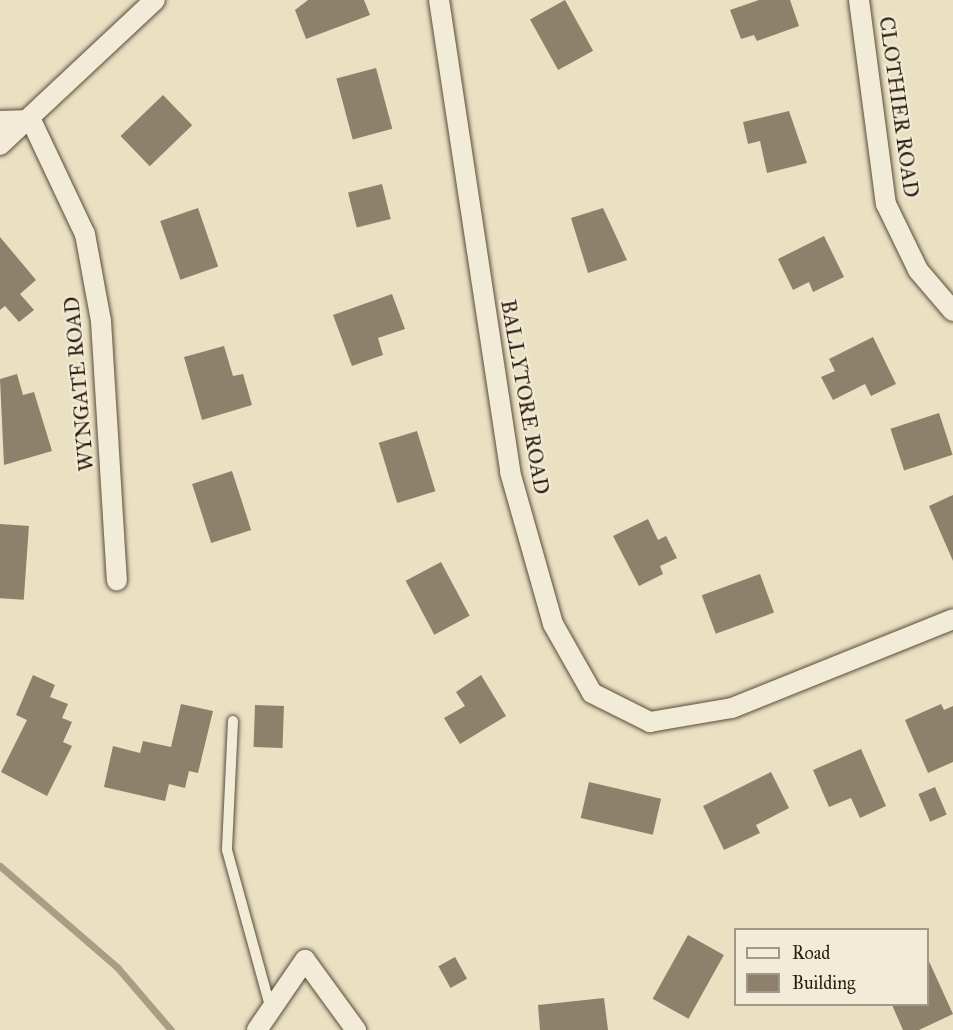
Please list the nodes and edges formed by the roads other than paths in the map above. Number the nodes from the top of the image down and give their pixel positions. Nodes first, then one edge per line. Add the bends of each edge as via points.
1 (155, 0) edge
2 (439, 0) edge
3 (859, 0) edge
4 (31, 120) junction
5 (0, 121) edge
6 (0, 144) edge
7 (953, 311) edge
8 (117, 580) dead end
9 (953, 619) edge
10 (233, 721) dead end
11 (271, 1010) junction
12 (257, 1030) edge
13 (356, 1030) edge

1 - 4 street
2 - 9 street, BALLYTORE ROAD via 510,471 553,624 592,693 650,722 732,708
3 - 7 street, CLOTHIER ROAD via 886,204 918,270
4 - 5 street
4 - 6 street
4 - 8 street, WYNGATE ROAD via 85,234 102,321
10 - 11 lane via 227,850
11 - 12 street
11 - 13 street via 305,960

